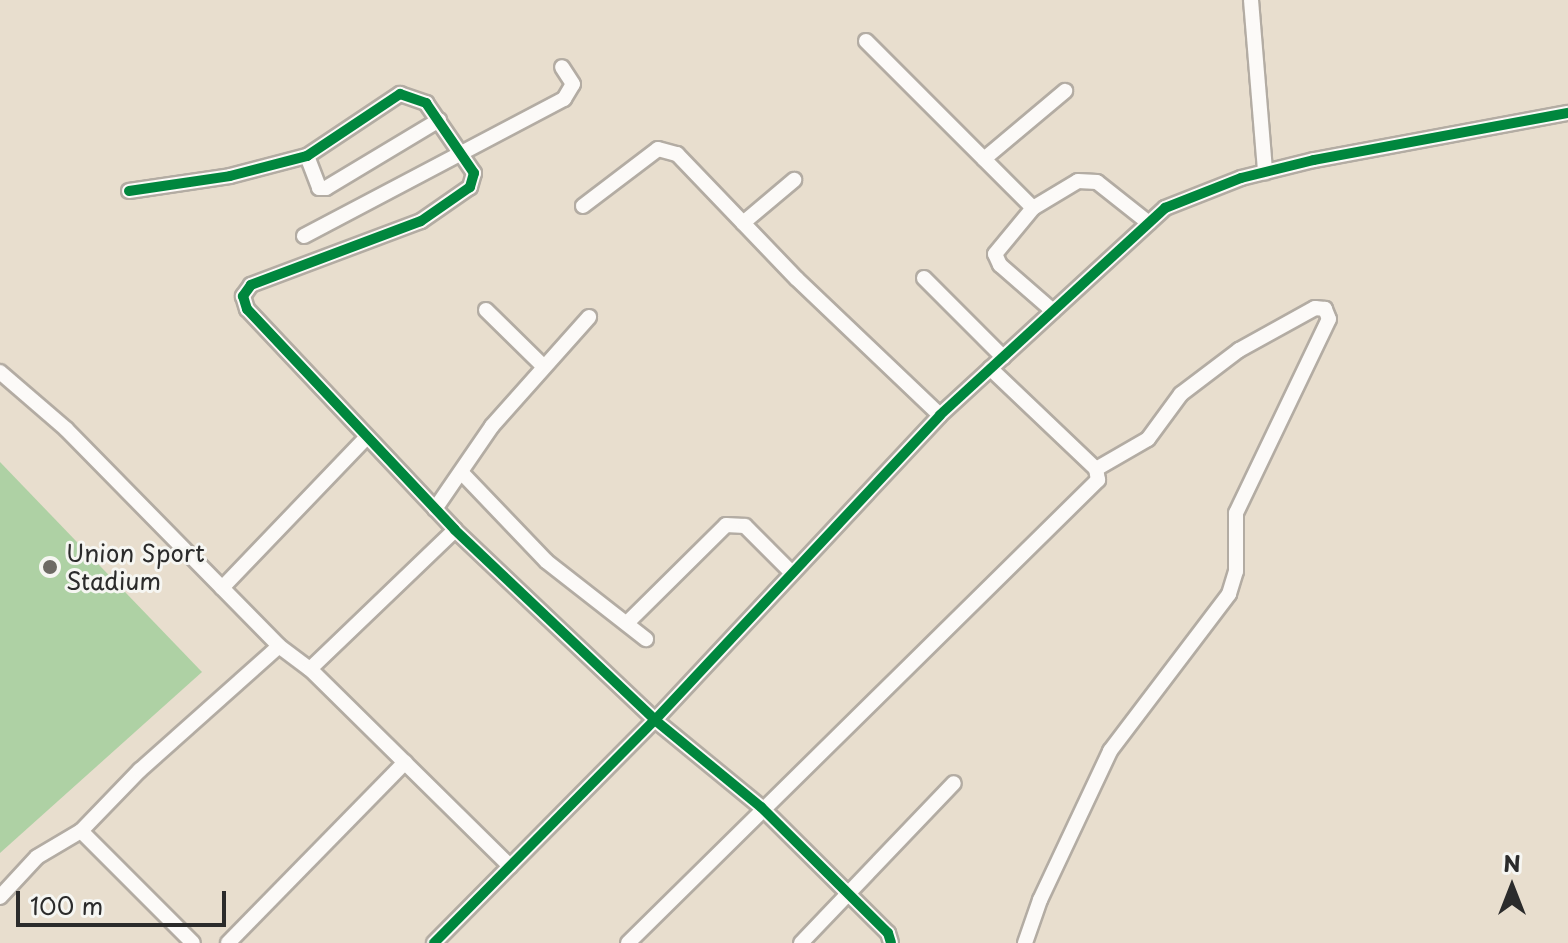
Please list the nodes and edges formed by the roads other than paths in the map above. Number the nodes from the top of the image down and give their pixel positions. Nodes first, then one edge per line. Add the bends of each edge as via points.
1 (1251, 0) edge
2 (866, 41) dead end
3 (562, 67) dead end
4 (1065, 91) dead end
5 (1568, 113) edge
6 (439, 120) junction
7 (307, 156) junction
8 (464, 156) junction
9 (984, 159) junction
10 (1265, 172) junction
11 (794, 180) dead end
12 (129, 191) dead end
13 (583, 206) dead end
14 (1033, 208) junction
15 (743, 223) junction
16 (1149, 223) junction
17 (304, 236) dead end
18 (924, 278) dead end
19 (486, 310) dead end
20 (1053, 311) junction
21 (589, 317) dead end
22 (1003, 357) junction
23 (543, 366) junction
24 (990, 368) junction
25 (0, 372) edge
26 (940, 415) junction
27 (365, 439) junction
28 (1096, 469) junction
29 (462, 473) junction
30 (435, 509) junction
31 (455, 530) junction
32 (792, 573) junction
33 (222, 588) junction
34 (627, 623) junction
35 (646, 639) dead end
36 (279, 646) junction
37 (310, 669) junction
38 (655, 720) junction
39 (405, 762) junction
40 (954, 783) dead end
41 (761, 807) junction
42 (81, 831) junction
43 (510, 866) junction
44 (850, 894) junction
45 (0, 897) edge
46 (193, 943) edge
47 (228, 943) edge
48 (434, 943) edge
49 (628, 943) edge
50 (801, 943) edge
51 (891, 943) edge
52 (1025, 943) edge

1 - 10 street
2 - 9 street
3 - 8 street via 572,92
4 - 9 street
5 - 10 street
6 - 7 street via 426,103 400,94
6 - 7 street via 326,188 319,188
6 - 8 street
7 - 12 street via 230,176
8 - 17 street
8 - 27 street via 474,173 470,187 421,221 264,279 243,296 247,309
9 - 14 street
10 - 16 street via 1165,208
11 - 15 street
13 - 15 street via 658,149 677,154
14 - 16 street via 1078,181 1097,182
14 - 20 street via 995,254 1000,265
15 - 26 street
16 - 20 street
18 - 22 street
19 - 23 street
20 - 22 street
21 - 23 street
22 - 24 street
23 - 29 street via 492,426
24 - 26 street
24 - 28 street
25 - 33 street via 66,429
26 - 32 street
27 - 30 street
27 - 33 street
28 - 41 street via 1098,480
28 - 52 street via 1148,439 1181,394 1239,350 1315,308 1325,309 1329,319 1236,513 1236,571 1229,594 1110,751
29 - 30 street
29 - 34 street via 546,561
30 - 31 street
31 - 37 street
31 - 38 street
32 - 34 street via 745,526 726,525
32 - 38 street
33 - 36 street
34 - 35 street
36 - 37 street
36 - 42 street via 140,770
37 - 39 street
38 - 41 street
38 - 43 street
39 - 43 street
39 - 47 street
40 - 44 street
41 - 44 street
41 - 49 street
42 - 45 street via 37,857
42 - 46 street
43 - 48 street
44 - 50 street
44 - 51 street via 888,933

